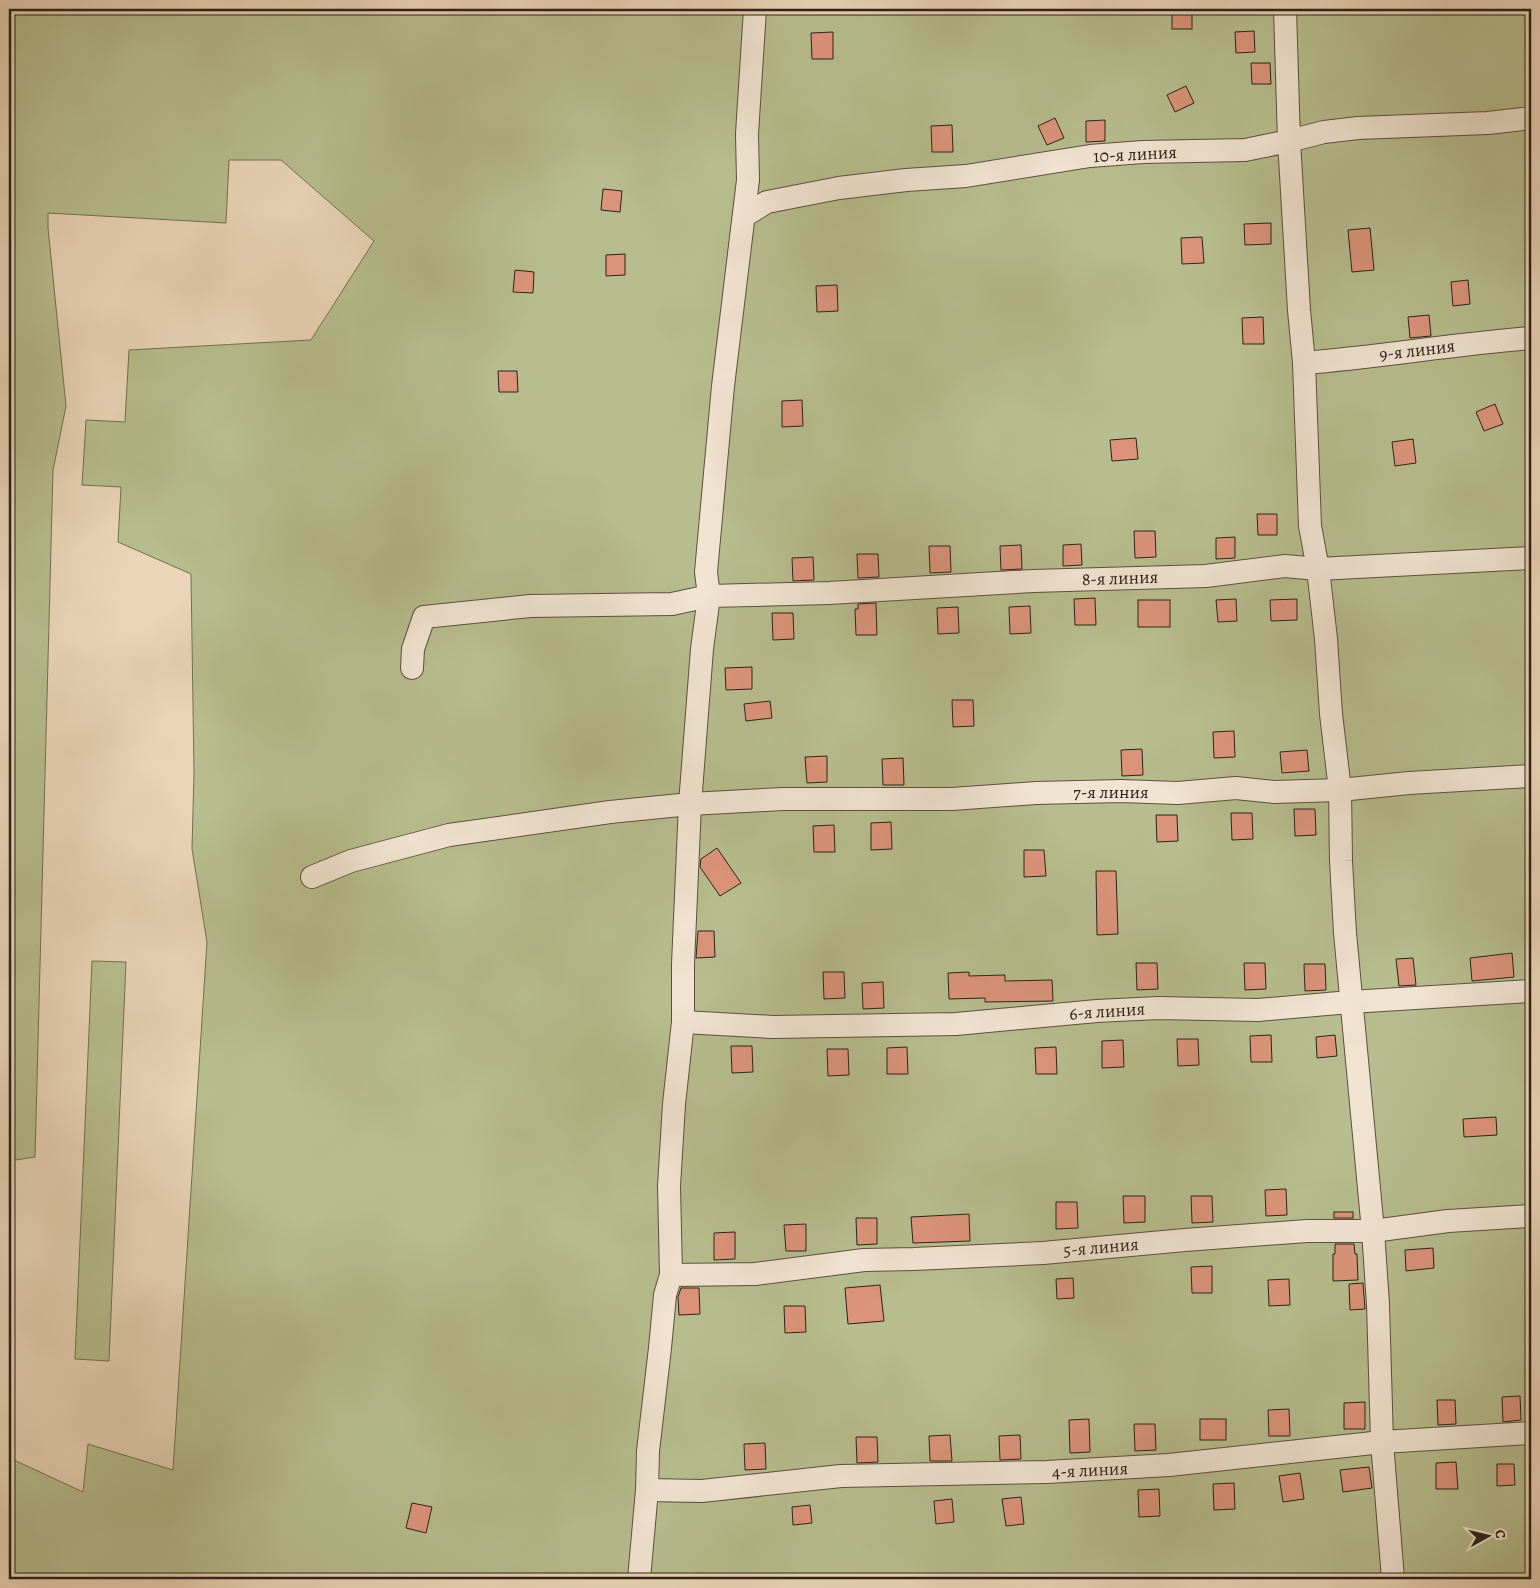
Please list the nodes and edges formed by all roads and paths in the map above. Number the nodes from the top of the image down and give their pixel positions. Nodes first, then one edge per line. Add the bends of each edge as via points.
1 (755, 9) edge
2 (1286, 9) edge
3 (1531, 118) edge
4 (1290, 142) junction
5 (744, 216) junction
6 (1531, 338) edge
7 (1304, 363) junction
8 (1531, 558) edge
9 (1318, 568) junction
10 (709, 596) junction
11 (412, 668) dead end
12 (1531, 776) edge
13 (1340, 790) junction
14 (690, 804) junction
15 (312, 877) dead end
16 (1531, 991) edge
17 (1350, 1002) junction
18 (683, 1022) junction
19 (1531, 1216) edge
20 (1373, 1231) junction
21 (671, 1275) junction
22 (1531, 1433) edge
23 (1382, 1442) junction
24 (647, 1490) junction
25 (639, 1579) edge
26 (1393, 1579) edge

1 - 5 street
2 - 4 street
3 - 4 street, 10-я линия via 1488,123 1358,128 1324,132
4 - 5 street, 10-я линия via 1245,150 1090,156 966,176 838,188 767,202
4 - 7 street
5 - 10 street via 723,386 706,572
6 - 7 street, 9-я линия
7 - 9 street via 1310,526
8 - 9 street, 8-я линия
9 - 10 street, 8-я линия via 1285,566 1206,576 1042,580 829,593
9 - 13 street
10 - 11 street, 8-я линия via 672,604 530,606 424,617 413,649
10 - 14 street
12 - 13 street, 7-я линия
13 - 14 street, 7-я линия via 1274,792 1236,788 1178,793 1121,791 952,799 783,799
13 - 17 street via 1340,861
14 - 15 street, 7-я линия via 449,834 351,861
14 - 18 street
16 - 17 street, 6-я линия
17 - 18 street, 6-я линия via 1258,1010 1158,1008 1098,1011 956,1024 773,1027
17 - 20 street
18 - 21 street via 670,1186
19 - 20 street, 5-я линия
20 - 21 street, 5-я линия via 1307,1232 914,1260 864,1260 755,1274
20 - 23 street
21 - 24 street via 665,1295
22 - 23 street, 4-я линия
23 - 24 street, 4-я линия via 1169,1465 1047,1472 841,1476 702,1491
23 - 26 street
24 - 25 street

